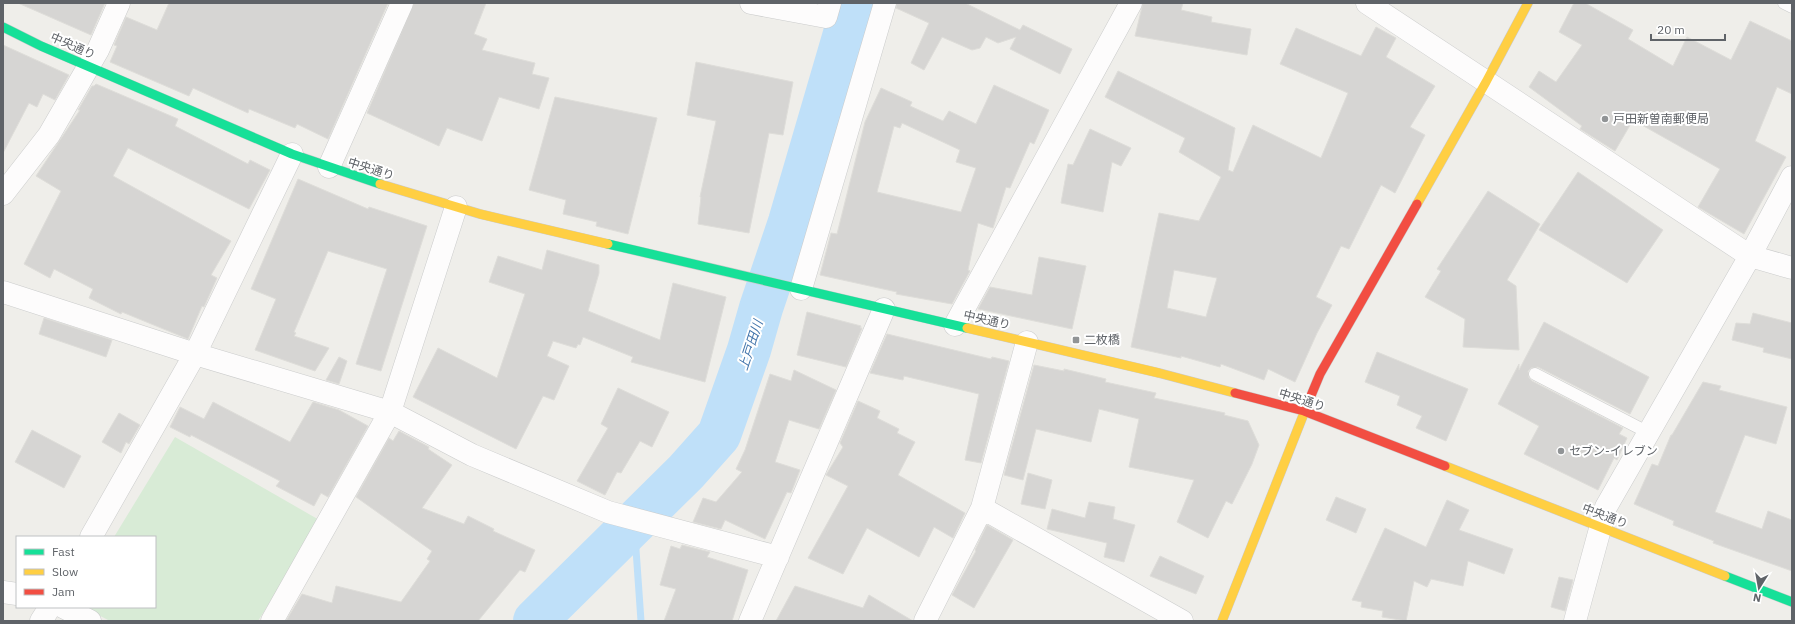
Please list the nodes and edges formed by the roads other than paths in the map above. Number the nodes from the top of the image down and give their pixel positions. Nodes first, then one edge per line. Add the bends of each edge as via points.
1 (119, 3) edge
2 (402, 3) edge
3 (751, 3) edge
4 (885, 3) edge
5 (1132, 3) edge
6 (1367, 3) edge
7 (1528, 3) edge
8 (1784, 3) edge
9 (1792, 6) edge
10 (828, 10) edge
11 (3, 27) edge
12 (89, 66) junction
13 (1486, 82) junction
14 (292, 154) junction
15 (330, 167) junction
16 (1792, 177) edge
17 (3, 193) edge
18 (456, 208) junction
19 (1750, 256) junction
20 (1792, 268) edge
21 (793, 287) junction
22 (3, 292) edge
23 (884, 309) junction
24 (955, 325) junction
25 (1027, 342) junction
26 (195, 354) junction
27 (1535, 374) dead end
28 (1304, 411) junction
29 (390, 412) junction
30 (1649, 433) junction
31 (982, 508) junction
32 (1601, 527) junction
33 (92, 536) edge
34 (778, 557) junction
35 (3, 592) edge
36 (16, 594) edge
37 (1792, 602) edge
38 (49, 608) edge
39 (65, 608) edge
40 (40, 621) edge
41 (90, 621) edge
42 (272, 621) edge
43 (750, 621) edge
44 (925, 621) edge
45 (1182, 621) edge
46 (1222, 621) edge
47 (1576, 621) edge

1 - 12 street
2 - 15 street
3 - 10 street
4 - 21 street
5 - 24 street
6 - 13 street
7 - 13 street
8 - 9 lane
11 - 12 street, 中央通り
12 - 14 street, 中央通り
12 - 17 street via 49,135
13 - 19 street
13 - 28 street via 1320,374
14 - 15 street, 中央通り
14 - 26 street
15 - 18 street, 中央通り
16 - 19 street
18 - 21 street, 中央通り
18 - 29 street
19 - 20 street
19 - 30 street
21 - 23 street, 中央通り
22 - 26 street
23 - 24 street, 中央通り
23 - 34 street
24 - 25 street, 中央通り
25 - 28 street, 中央通り
25 - 31 street
26 - 29 street
26 - 33 street
27 - 30 lane
28 - 32 street, 中央通り
28 - 46 street
29 - 34 street via 472,455 618,515
29 - 42 street
30 - 32 street via 1606,507
31 - 44 street
31 - 45 street
32 - 37 street, 中央通り
32 - 47 street
34 - 43 street
35 - 36 street
38 - 40 street
39 - 41 street

